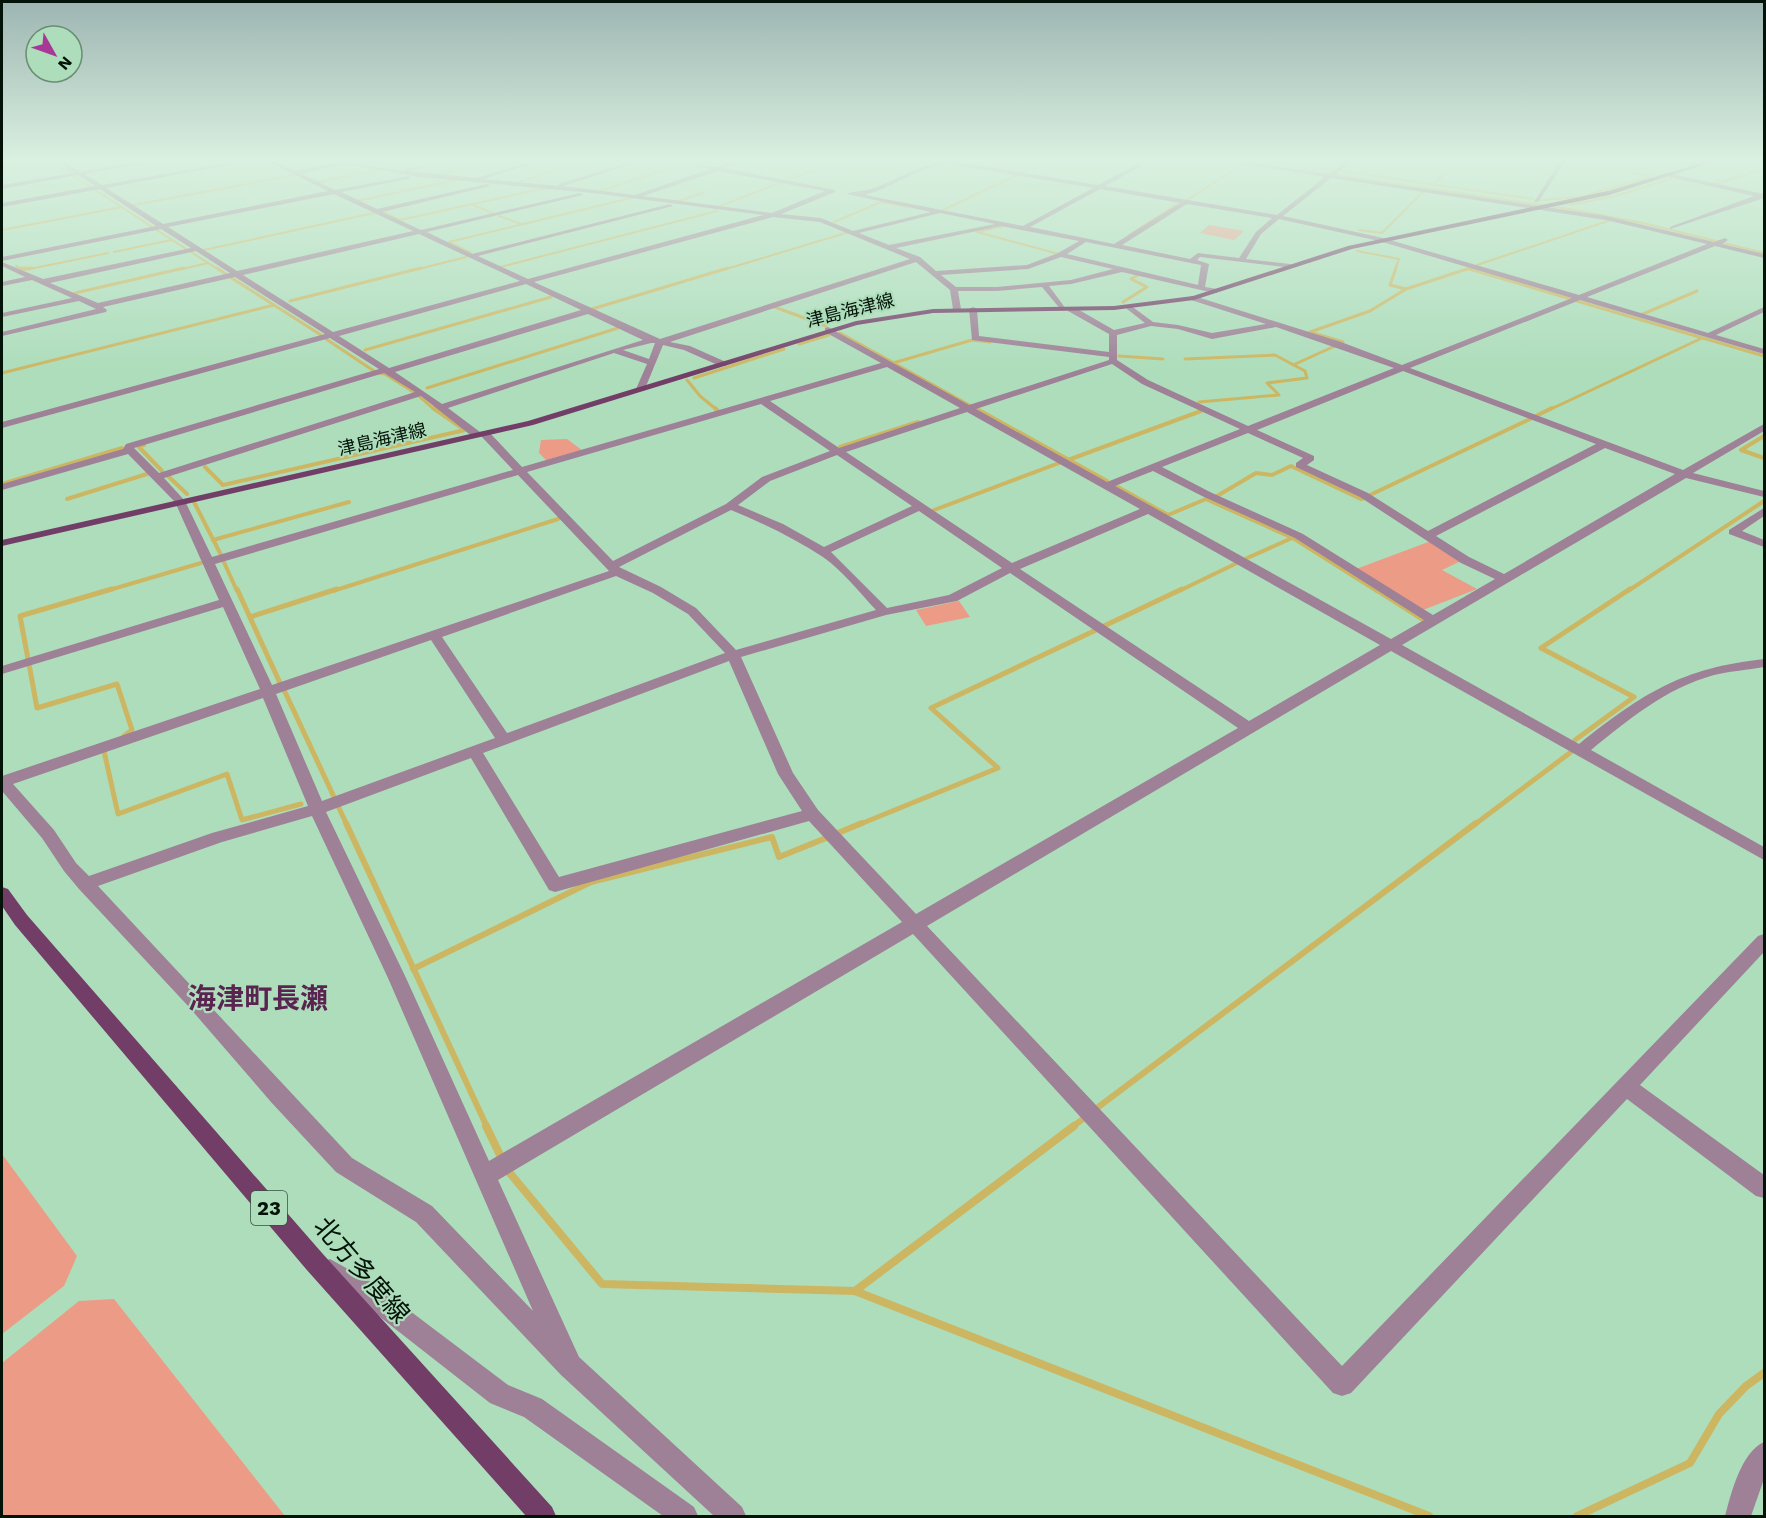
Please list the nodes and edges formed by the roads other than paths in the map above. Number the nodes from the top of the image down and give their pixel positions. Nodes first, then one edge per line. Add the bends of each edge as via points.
1 (138, 232) edge
2 (169, 232) edge
3 (417, 232) edge
4 (423, 232) edge
5 (565, 232) edge
6 (710, 232) edge
7 (856, 232) edge
8 (967, 232) edge
9 (1044, 232) edge
10 (1138, 232) edge
11 (1259, 232) edge
12 (1352, 232) edge
13 (1415, 232) edge
14 (1672, 232) edge
15 (1685, 232) edge
16 (1381, 239) junction
17 (1085, 240) junction
18 (1720, 242) junction
19 (1116, 246) junction
20 (890, 248) junction
21 (196, 250) junction
22 (1764, 250) edge
23 (471, 255) junction
24 (1061, 255) junction
25 (1764, 256) edge
26 (2, 259) edge
27 (917, 259) junction
28 (1241, 260) junction
29 (1192, 261) junction
30 (2, 264) edge
31 (1290, 266) junction
32 (1028, 267) junction
33 (1124, 270) junction
34 (937, 273) junction
35 (237, 274) junction
36 (32, 278) junction
37 (1063, 281) junction
38 (42, 282) junction
39 (525, 282) junction
40 (1043, 283) junction
41 (2, 284) edge
42 (1201, 288) junction
43 (954, 290) junction
44 (1214, 291) junction
45 (1194, 297) junction
46 (78, 298) junction
47 (1580, 298) junction
48 (97, 306) junction
49 (1130, 307) junction
50 (957, 309) junction
51 (973, 309) junction
52 (1066, 309) junction
53 (1764, 309) edge
54 (588, 311) junction
55 (2, 315) edge
56 (1151, 324) junction
57 (1276, 324) junction
58 (828, 330) junction
59 (1113, 333) junction
60 (2, 334) edge
61 (331, 336) junction
62 (1708, 336) junction
63 (655, 341) junction
64 (614, 350) junction
65 (1764, 352) edge
66 (1113, 358) junction
67 (651, 363) junction
68 (723, 364) junction
69 (888, 364) junction
70 (1401, 368) junction
71 (386, 371) junction
72 (641, 389) junction
73 (422, 393) junction
74 (763, 400) junction
75 (442, 407) junction
76 (969, 410) junction
77 (2, 425) edge
78 (1764, 427) edge
79 (1249, 429) junction
80 (481, 434) junction
81 (1604, 444) junction
82 (126, 451) junction
83 (840, 452) junction
84 (1154, 467) junction
85 (520, 471) junction
86 (1684, 474) junction
87 (157, 477) junction
88 (1106, 486) junction
89 (2, 487) edge
90 (1764, 494) edge
91 (180, 501) junction
92 (730, 506) junction
93 (920, 507) junction
94 (1148, 510) junction
95 (1764, 511) edge
96 (1427, 536) junction
97 (2, 543) edge
98 (1764, 544) edge
99 (822, 552) junction
100 (208, 562) junction
101 (1011, 568) junction
102 (614, 569) junction
103 (1505, 579) junction
104 (226, 602) junction
105 (884, 612) junction
106 (1434, 621) junction
107 (434, 635) junction
108 (1392, 646) junction
109 (733, 655) junction
110 (1764, 663) edge
111 (2, 670) edge
112 (268, 692) junction
113 (1250, 729) junction
114 (504, 740) junction
115 (474, 751) junction
116 (1580, 751) junction
117 (2, 781) edge
118 (317, 809) junction
119 (812, 814) junction
120 (1764, 854) edge
121 (85, 884) junction
122 (2, 894) edge
123 (917, 924) junction
124 (1764, 941) edge
125 (1626, 1087) junction
126 (486, 1175) junction
127 (1764, 1188) edge
128 (314, 1260) junction
129 (570, 1366) junction
130 (1764, 1455) edge
131 (543, 1516) edge
132 (685, 1516) edge
133 (733, 1516) edge
134 (1738, 1516) edge

1 - 26 street
2 - 21 street
3 - 35 street
4 - 23 street
5 - 23 street
6 - 39 street
7 - 20 street
8 - 20 street
9 - 17 street
10 - 19 street
11 - 28 street
12 - 16 street
13 - 16 main road, 津島海津線
14 - 18 street
15 - 18 street
16 - 31 main road, 津島海津線
16 - 47 street
17 - 19 street
17 - 24 street
18 - 22 street
18 - 25 street
18 - 47 street
19 - 29 street
20 - 27 street
21 - 35 street
21 - 38 street
23 - 39 street
24 - 32 street
24 - 33 street
27 - 34 street
27 - 63 street
28 - 29 street via 1198,255
28 - 31 street
29 - 42 street via 1207,266
30 - 36 street
31 - 44 main road, 津島海津線
32 - 34 street
32 - 37 street
33 - 37 street
33 - 42 street
34 - 43 street
35 - 48 street
35 - 61 street
36 - 38 street
36 - 41 street
37 - 40 street
38 - 46 street
39 - 54 street
39 - 61 street
40 - 43 street
40 - 52 street
42 - 44 street
43 - 50 street
44 - 45 main road, 津島海津線
45 - 49 main road, 津島海津線
45 - 57 street
46 - 48 street
46 - 55 street
47 - 62 street
47 - 70 street
48 - 60 street via 103,310
49 - 52 main road, 津島海津線
49 - 56 street
50 - 51 main road, 津島海津線
50 - 58 main road, 津島海津線 via 904,314
51 - 52 main road, 津島海津線
51 - 66 street via 975,338
52 - 59 street
53 - 62 street
54 - 63 street
54 - 71 street
56 - 57 street via 1212,336
56 - 59 street
57 - 70 street
58 - 68 main road, 津島海津線
58 - 69 street
59 - 66 street
61 - 71 street
61 - 77 street
62 - 65 street
63 - 64 street
63 - 67 street
63 - 68 street via 687,348
64 - 67 street
64 - 75 street
66 - 76 street
66 - 79 street via 1145,382
67 - 72 street
68 - 72 main road, 津島海津線
69 - 74 street
69 - 76 street
70 - 79 street
70 - 81 street
71 - 73 street
71 - 82 street via 130,446
72 - 80 main road, 津島海津線
73 - 75 street
73 - 87 street
74 - 83 street
74 - 85 street
75 - 80 street
76 - 83 street
76 - 88 street
78 - 86 street
79 - 84 street
79 - 96 street via 1310,458 1300,465 1364,495
80 - 85 street
80 - 91 main road, 津島海津線
81 - 86 street
81 - 96 street
82 - 87 street via 130,450
82 - 89 street
83 - 92 street via 766,479
83 - 93 street
84 - 88 street
84 - 106 street via 1299,536
85 - 100 street
85 - 102 street
86 - 90 street
86 - 103 street
87 - 91 street
88 - 94 street
91 - 97 main road, 津島海津線
91 - 100 street
92 - 99 street via 759,517
92 - 102 street
93 - 99 street
93 - 101 street
94 - 101 street
94 - 108 street
95 - 98 street via 1733,532
96 - 103 street
99 - 105 street via 845,570
100 - 104 street
101 - 105 street via 953,598
101 - 113 street
102 - 107 street
102 - 109 street via 692,611
103 - 106 street
104 - 111 street
104 - 112 street
105 - 109 street
106 - 108 street
107 - 112 street
107 - 114 street
108 - 113 street
108 - 116 street
109 - 114 street
109 - 119 street via 786,774
110 - 116 street via 1710,672 1671,686 1649,697
112 - 117 street
112 - 118 street
113 - 123 street
114 - 115 street
115 - 118 street
115 - 119 street via 555,885
116 - 120 street
117 - 121 street
118 - 121 street via 218,837
118 - 126 street
119 - 123 street
121 - 129 street via 344,1165 424,1214
122 - 128 main road, 北方多度線 / 23
123 - 125 street via 1342,1384
123 - 126 street
124 - 125 street
125 - 127 street
126 - 129 street
128 - 131 main road, 北方多度線 / 23
128 - 132 street via 364,1291 499,1394 532,1408
129 - 133 street
130 - 134 street via 1751,1477

